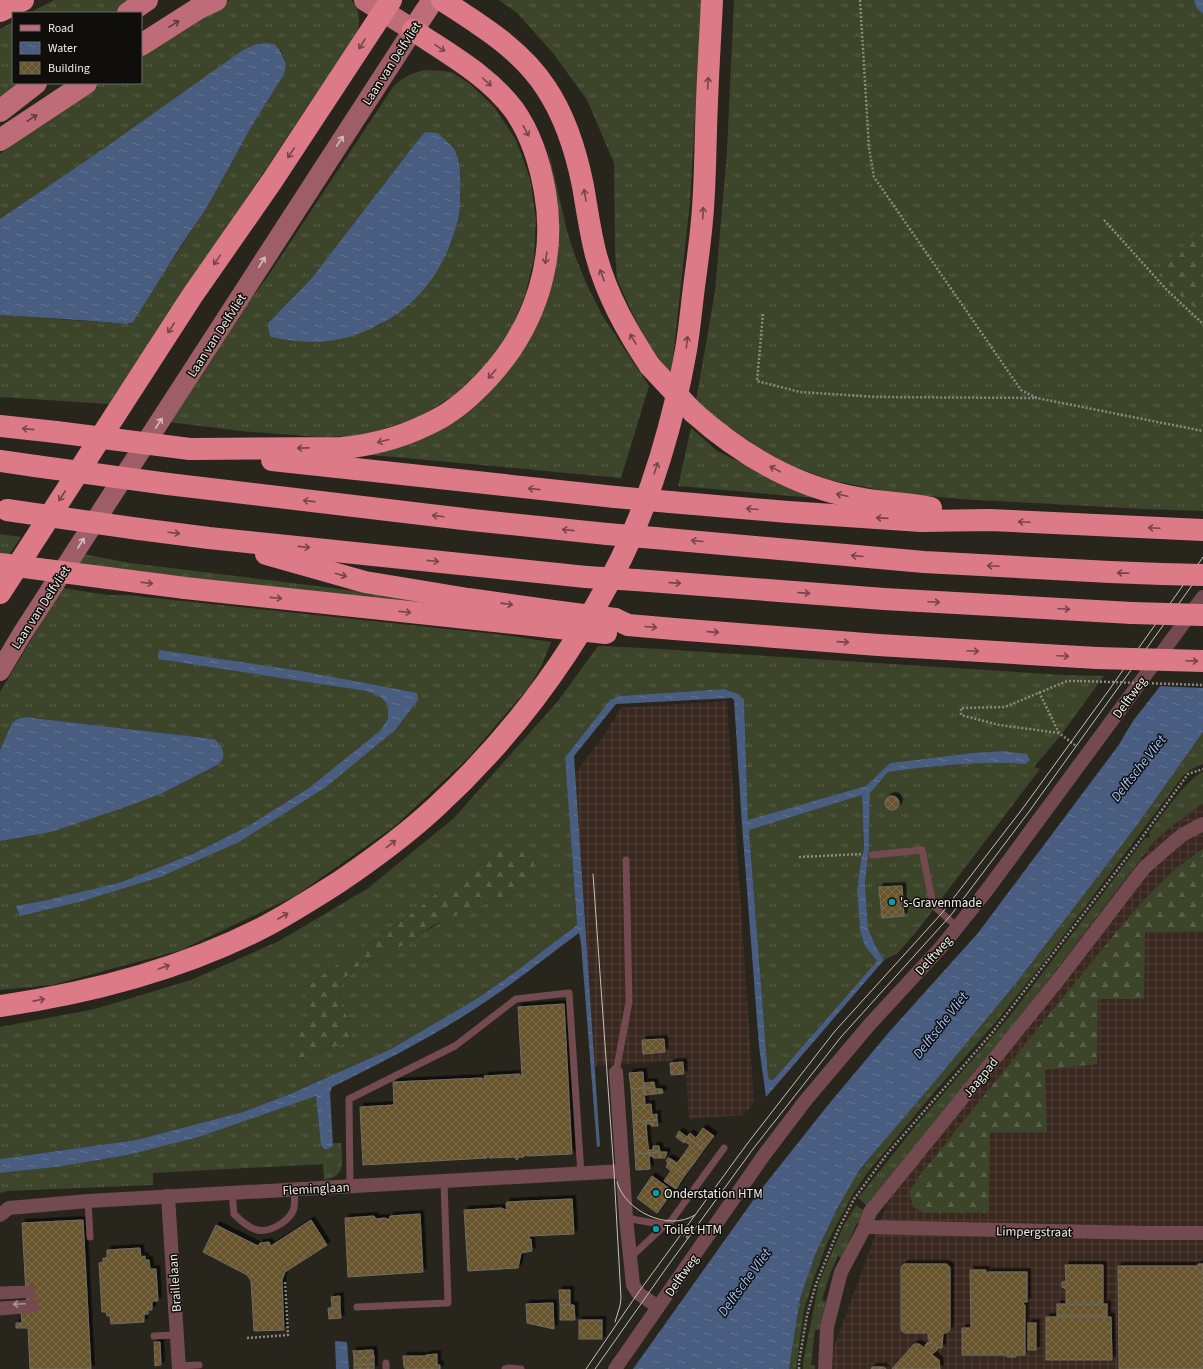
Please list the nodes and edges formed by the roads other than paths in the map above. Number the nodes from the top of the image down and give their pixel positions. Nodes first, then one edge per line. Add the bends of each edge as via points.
1 (23, 0) edge
2 (147, 0) edge
3 (216, 0) edge
4 (365, 0) edge
5 (433, 0) edge
6 (442, 0) edge
7 (712, 0) edge
8 (387, 6) edge
9 (0, 11) edge
10 (129, 12) edge
11 (413, 30) junction
12 (142, 44) edge
13 (35, 84) edge
14 (84, 84) edge
15 (0, 111) edge
16 (0, 140) edge
17 (0, 426) edge
18 (190, 449) junction
19 (0, 461) edge
20 (4, 510) edge
21 (989, 520) junction
22 (1198, 530) edge
23 (209, 538) junction
24 (0, 564) edge
25 (1203, 575) edge
26 (0, 593) edge
27 (1203, 597) edge
28 (1203, 615) edge
29 (555, 619) junction
30 (1203, 661) edge
31 (0, 671) edge
32 (1203, 824) edge
33 (872, 855) dead end
34 (626, 860) dead end
35 (958, 928) junction
36 (0, 1006) edge
37 (616, 1072) joint
38 (724, 1148) dead end
39 (623, 1171) junction
40 (582, 1174) junction
41 (444, 1181) junction
42 (350, 1186) junction
43 (295, 1190) junction
44 (232, 1193) junction
45 (168, 1196) junction
46 (88, 1201) junction
47 (5, 1212) edge
48 (626, 1218) junction
49 (665, 1225) junction
50 (866, 1228) junction
51 (1203, 1232) edge
52 (90, 1237) dead end
53 (630, 1258) junction
54 (0, 1290) edge
55 (0, 1296) edge
56 (0, 1305) edge
57 (357, 1307) dead end
58 (658, 1307) junction
59 (0, 1312) edge
60 (177, 1335) junction
61 (154, 1336) dead end
62 (199, 1365) dead end
63 (179, 1368) edge
64 (506, 1369) edge
65 (521, 1369) edge
66 (615, 1369) edge
67 (825, 1369) edge

1 - 9 highway
2 - 10 main road
12 -> 3 main road
4 - 8 main road
5 - 11 main road, Laan van Delfvliet
21 -> 6 highway, bridge via 923,506 836,494 810,485 746,453 693,412 650,366 617,311 601,273 570,135 546,87 522,58 492,33
36 -> 7 highway via 68,995 164,968 263,927 316,897 364,865 436,806 491,752 566,654 601,597 638,519 664,444 685,357 703,217
8 - 11 main road
8 -> 26 highway via 272,181 192,296
11 -> 18 highway via 494,88 514,110 530,140 544,185 548,243 542,281 527,322 507,357 463,402 440,418 386,441 342,448
31 -> 11 main road, Laan van Delfvliet
13 - 15 main road
16 -> 14 main road
18 -> 17 highway, bridge
21 -> 18 highway, bridge via 921,521 615,498
25 -> 19 highway, bridge via 924,562 607,534 168,484
20 -> 23 highway, bridge
22 -> 21 highway
23 -> 28 highway, bridge via 636,580 884,599
23 -> 29 highway via 365,582 468,599
24 -> 29 highway, bridge via 185,588
27 - 35 street, Delftweg
29 -> 30 highway, bridge via 617,626 878,645 1097,658
32 - 50 street, Jaagpad via 1182,835 1144,868 1060,979 870,1212
33 - 35 lane via 922,850 933,905
34 - 37 lane via 629,1002
35 - 58 street, Delftweg via 870,1024 805,1101 764,1155
37 - 39 street, Delftweg
38 - 49 lane via 671,1221
39 - 40 street, Fleminglaan
39 - 48 street, Delftweg
40 - 41 street, Fleminglaan
40 - 42 lane via 569,993 516,999 455,1046 349,1099
41 - 42 street, Fleminglaan
41 - 57 lane via 448,1303
42 - 43 street, Fleminglaan
43 - 44 street, Fleminglaan
43 - 44 lane via 294,1210 275,1228 265,1231 254,1229 234,1214
44 - 45 street, Fleminglaan
45 - 46 street, Fleminglaan
45 - 60 street, Braillelaan
46 - 47 street, Fleminglaan
46 - 52 lane
48 - 49 lane
48 - 53 street, Delftweg
49 - 53 lane
50 - 51 street, Limpergstraat via 1148,1234
50 - 67 street, Jaagpad via 841,1272 827,1327
53 - 58 street, Delftweg via 633,1285 638,1293
54 - 55 lane via 32,1291
59 -> 56 lane via 35,1306
58 - 66 street, Delftweg
60 - 61 lane
60 - 63 street, Braillelaan
62 - 63 lane
64 - 65 lane

